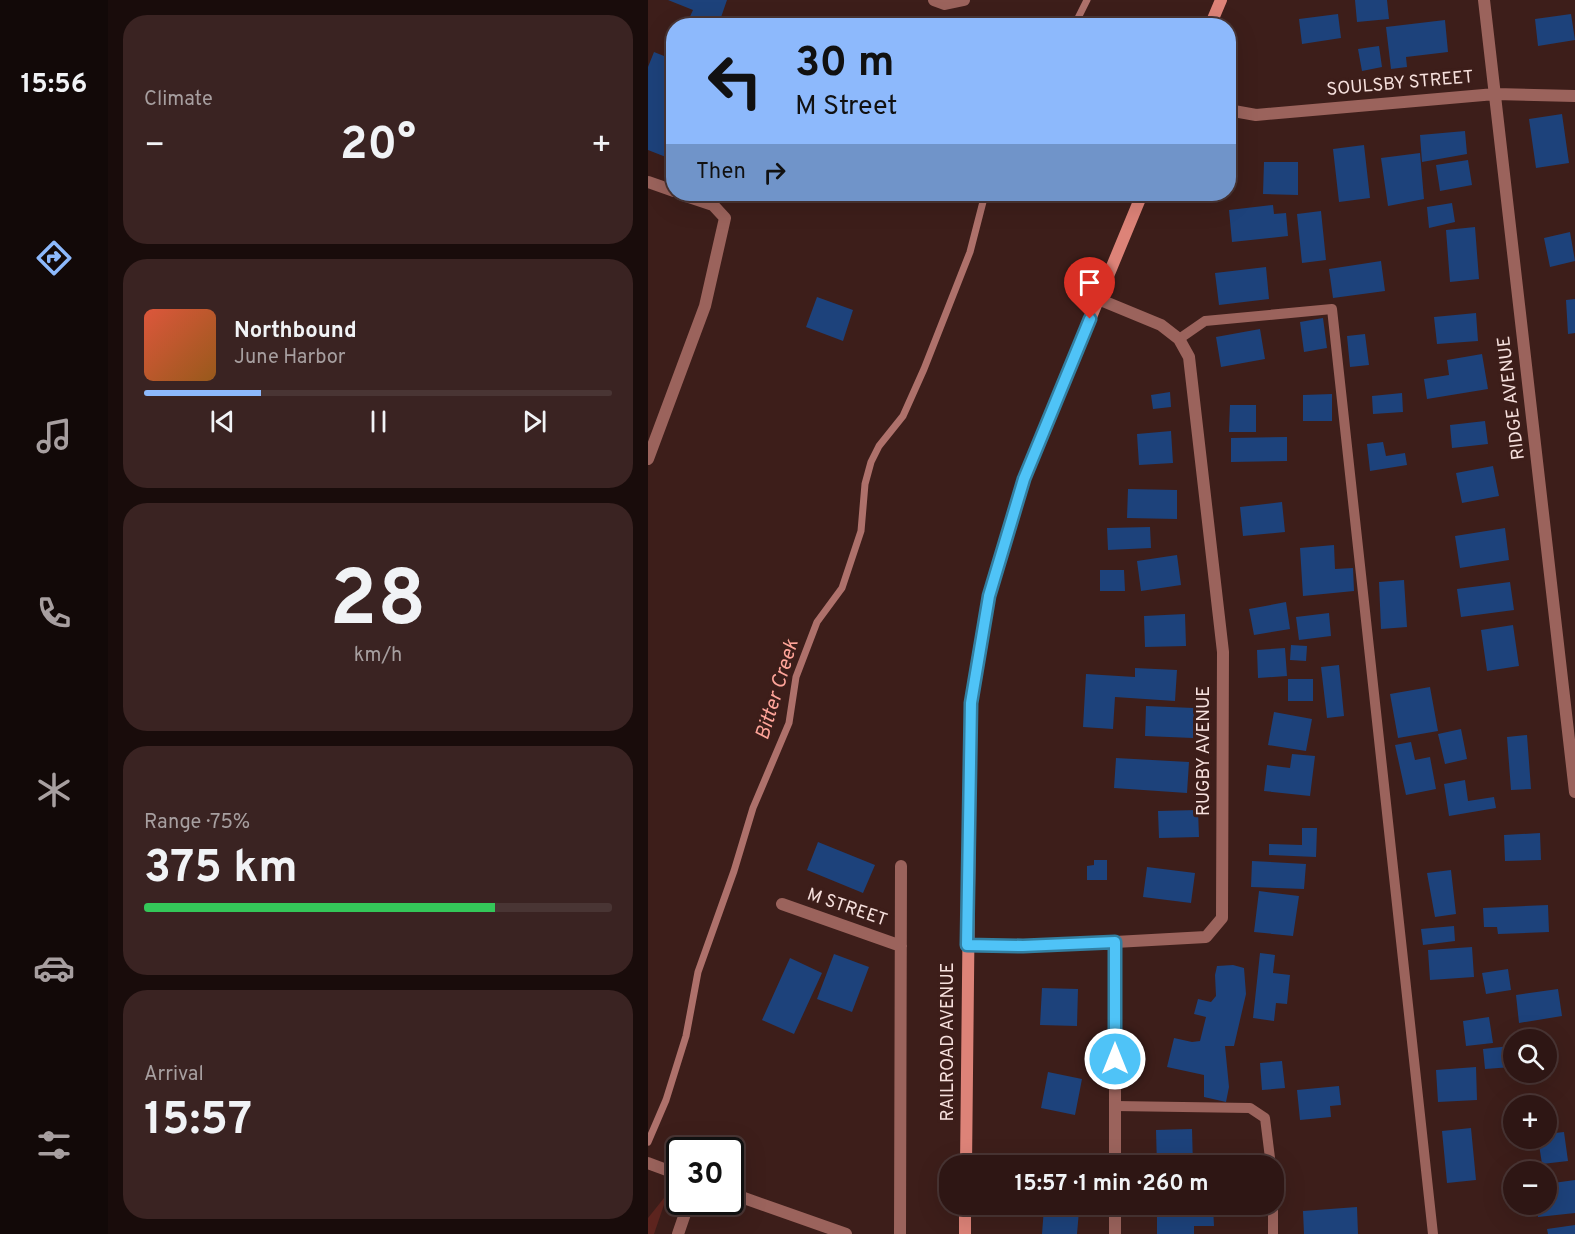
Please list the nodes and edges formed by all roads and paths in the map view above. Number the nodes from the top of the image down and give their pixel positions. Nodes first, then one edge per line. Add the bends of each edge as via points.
1 (934, 0) edge
2 (964, 0) edge
3 (1221, 0) edge
4 (1484, 0) edge
5 (1213, 18) edge
6 (1495, 94) junction
7 (1575, 96) edge
8 (1236, 111) edge
9 (648, 182) edge
10 (666, 188) edge
11 (699, 201) edge
12 (1139, 201) edge
13 (1098, 299) junction
14 (1179, 339) junction
15 (648, 459) edge
16 (1575, 792) edge
17 (901, 866) dead end
18 (782, 904) dead end
19 (1115, 942) junction
20 (967, 945) junction
21 (901, 946) junction
22 (1115, 1106) junction
23 (966, 1155) edge
24 (1115, 1155) edge
25 (1270, 1155) edge
26 (648, 1163) edge
27 (666, 1170) edge
28 (744, 1198) edge
29 (685, 1215) edge
30 (965, 1215) edge
31 (1115, 1215) edge
32 (1273, 1215) edge
33 (678, 1234) edge
34 (846, 1234) edge
35 (900, 1234) edge
36 (965, 1234) edge
37 (1115, 1234) edge
38 (1273, 1234) edge
39 (1433, 1234) edge

1 - 2 street via 945,4
3 - 5 street
4 - 6 street, RIDGE AVENUE
6 - 7 street, SOULSBY STREET
6 - 8 street, SOULSBY STREET via 1256,115
6 - 16 street, RIDGE AVENUE
9 - 10 street
11 - 15 street via 713,206 725,219 705,306
12 - 13 street, RAILROAD AVENUE
13 - 14 street via 1161,326
13 - 20 street, RAILROAD AVENUE via 1024,479 989,596 971,703
14 - 19 street, RUGBY AVENUE via 1189,357 1223,652 1222,918 1206,937
14 - 39 lane via 1205,321 1332,309
17 - 21 street
18 - 21 street, M STREET
19 - 20 street
19 - 22 street
20 - 23 street, RAILROAD AVENUE
21 - 35 street
22 - 24 street
22 - 25 lane via 1250,1108 1265,1118
26 - 27 street
28 - 34 street
29 - 33 street
30 - 36 street
31 - 37 street
32 - 38 lane

